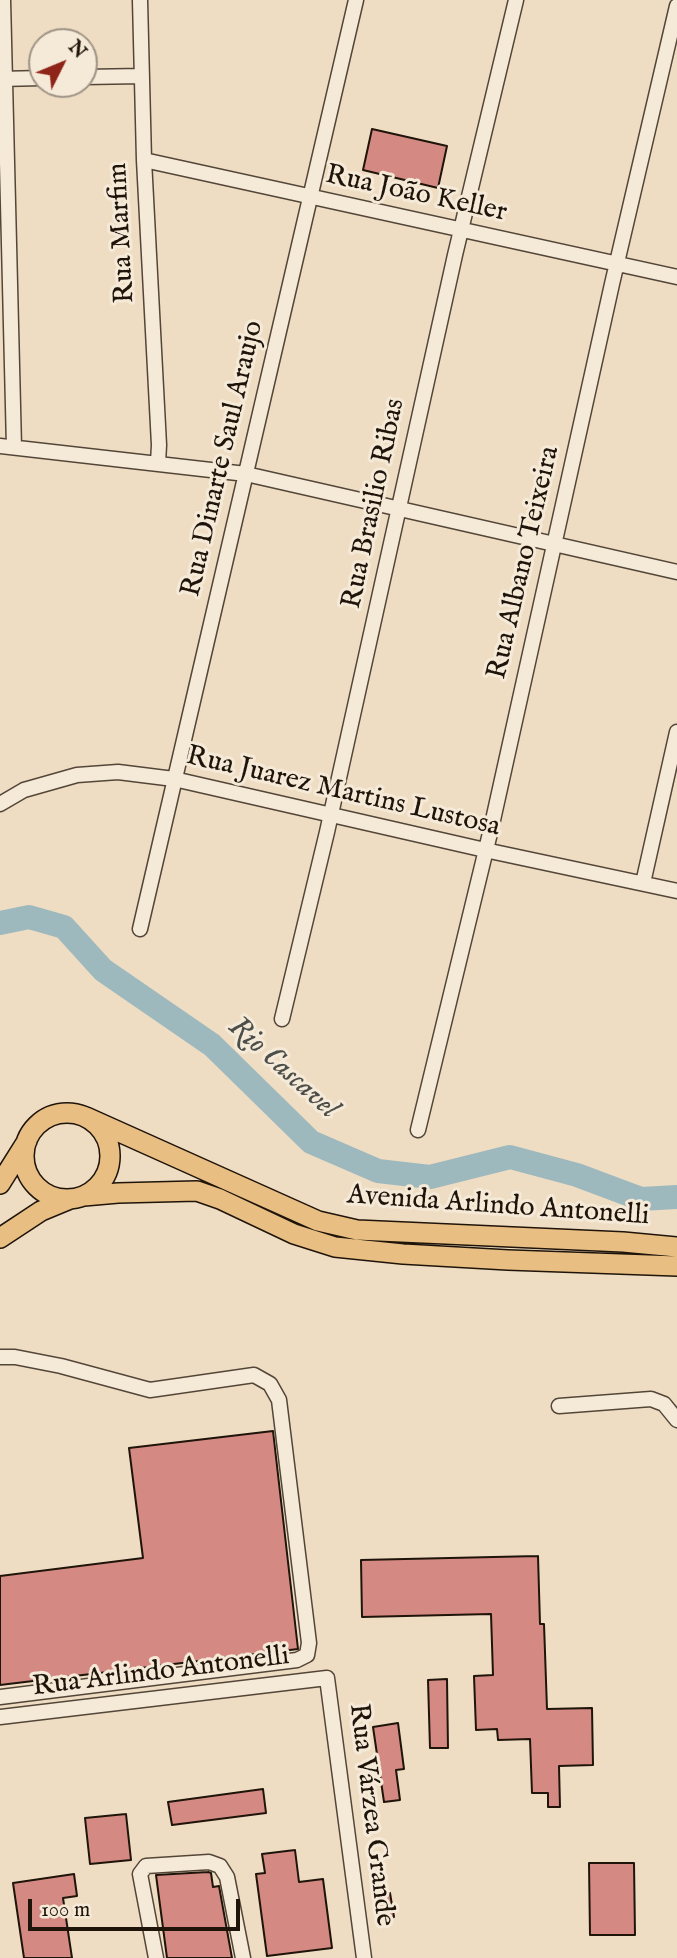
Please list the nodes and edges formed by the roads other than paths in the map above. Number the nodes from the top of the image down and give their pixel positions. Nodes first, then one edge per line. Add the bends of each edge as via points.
1 (3, 0) edge
2 (140, 0) edge
3 (356, 0) edge
4 (516, 0) edge
5 (677, 6) edge
6 (142, 76) junction
7 (98, 77) edge
8 (28, 78) edge
9 (3, 79) edge
10 (144, 160) junction
11 (310, 197) junction
12 (4, 213) edge
13 (461, 230) junction
14 (617, 264) junction
15 (677, 277) edge
16 (6, 354) edge
17 (7, 446) edge
18 (158, 463) junction
19 (246, 474) junction
20 (400, 510) junction
21 (554, 543) junction
22 (677, 572) edge
23 (677, 732) edge
24 (174, 779) junction
25 (0, 804) edge
26 (330, 815) junction
27 (485, 850) junction
28 (643, 883) junction
29 (677, 891) edge
30 (139, 929) dead end
31 (282, 1019) dead end
32 (86, 1117) junction
33 (418, 1130) dead end
34 (27, 1140) junction
35 (0, 1184) edge
36 (77, 1198) junction
37 (0, 1238) edge
38 (677, 1247) edge
39 (677, 1266) edge
40 (0, 1357) edge
41 (559, 1406) dead end
42 (677, 1420) edge
43 (327, 1678) joint
44 (0, 1698) edge
45 (0, 1717) edge
46 (156, 1958) edge
47 (243, 1958) edge
48 (364, 1958) edge

1 - 9 street
2 - 6 street, Rua Marfim
3 - 11 street, Rua Dinarte Saul Araujo
4 - 13 street, Rua Brasilio Ribas
5 - 14 street, Rua Albano Teixeira
6 - 7 street
6 - 10 street, Rua Marfim
8 - 9 street
9 - 12 street
10 - 11 street, Rua João Keller
10 - 18 street, Rua Marfim
11 - 13 street, Rua João Keller
11 - 19 street, Rua Dinarte Saul Araujo
12 - 16 street
13 - 14 street, Rua João Keller
13 - 20 street, Rua Brasilio Ribas
14 - 15 street, Rua João Keller
14 - 21 street, Rua Albano Teixeira
16 - 17 street
17 - 18 street
18 - 19 street
19 - 20 street
19 - 24 street, Rua Dinarte Saul Araujo
20 - 21 street
20 - 26 street, Rua Brasilio Ribas
21 - 22 street
21 - 27 street, Rua Albano Teixeira
23 - 28 street
24 - 25 street, Rua Juarez Martins Lustosa via 118,772 77,775 24,790
24 - 26 street, Rua Juarez Martins Lustosa
24 - 30 street, Rua Dinarte Saul Araujo
26 - 27 street, Rua Juarez Martins Lustosa
26 - 31 street, Rua Brasilio Ribas
27 - 28 street, Rua Juarez Martins Lustosa
27 - 33 street, Rua Albano Teixeira
28 - 29 street, Rua Juarez Martins Lustosa
32 - 34 main road, Avenida Arlindo Antonelli via 72,1113 52,1116 34,1128
32 - 36 main road, Avenida Arlindo Antonelli via 106,1136 110,1164 96,1189
32 - 38 main road, Avenida Arlindo Antonelli via 318,1221 357,1230
34 - 35 main road, Avenida Arlindo Antonelli
34 - 36 main road, Avenida Arlindo Antonelli via 25,1161 33,1181 49,1194
36 - 37 main road, Avenida Arlindo Antonelli via 41,1211
36 - 39 main road, Avenida Arlindo Antonelli via 197,1191 335,1247
40 - 44 street via 61,1366 150,1390 254,1375 270,1384 279,1400 309,1643 307,1655 297,1660
41 - 42 street via 651,1399 664,1404
43 - 45 street, Rua Arlindo Antonelli
43 - 48 street, Rua Várzea Grande
46 - 47 street via 140,1874 146,1866 209,1862 220,1866 227,1877

